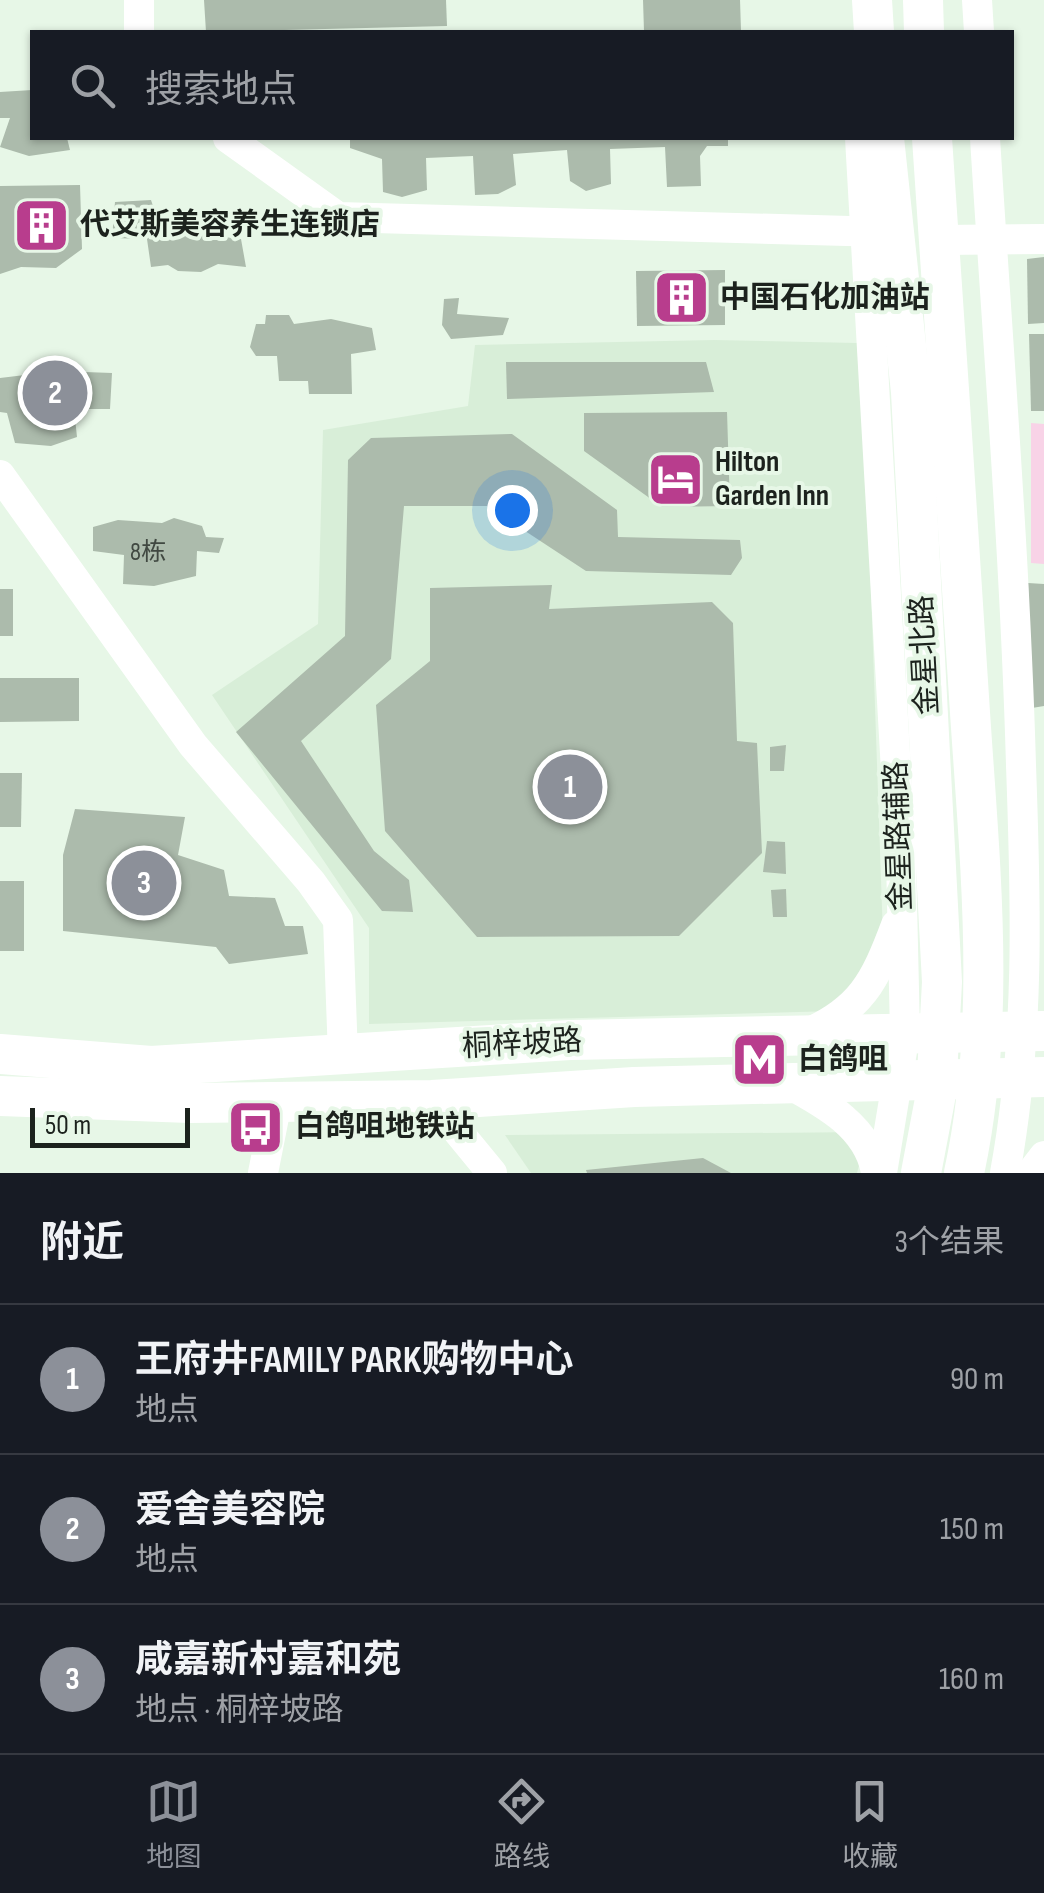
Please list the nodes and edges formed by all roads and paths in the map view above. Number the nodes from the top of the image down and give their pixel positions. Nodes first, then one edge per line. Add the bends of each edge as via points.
1 (139, 0) edge
2 (853, 0) edge
3 (872, 0) edge
4 (923, 0) edge
5 (977, 0) edge
6 (139, 30) edge
7 (855, 30) edge
8 (874, 30) edge
9 (924, 30) edge
10 (979, 30) edge
11 (231, 140) edge
12 (860, 140) edge
13 (884, 140) edge
14 (932, 140) edge
15 (985, 140) edge
16 (879, 232) junction
17 (1044, 239) edge
18 (940, 240) junction
19 (0, 475) edge
20 (1025, 879) junction
21 (902, 908) junction
22 (1044, 913) edge
23 (1017, 1031) edge
24 (923, 1033) junction
25 (802, 1035) junction
26 (0, 1054) edge
27 (342, 1056) junction
28 (1015, 1077) edge
29 (919, 1079) junction
30 (784, 1082) junction
31 (0, 1096) edge
32 (432, 1100) junction
33 (277, 1102) junction
34 (1044, 1156) edge
35 (262, 1173) edge
36 (492, 1173) edge
37 (879, 1173) edge
38 (921, 1173) edge
39 (964, 1173) edge
40 (1005, 1173) edge
41 (1031, 1173) edge

1 - 6 street
2 - 7 street
3 - 8 main road
4 - 9 main road
5 - 10 street
11 - 16 street via 338,216
12 - 16 street, 金星路辅路
13 - 16 main road, 金星北路
14 - 18 main road, 金星北路
15 - 20 street
16 - 21 street, 金星路辅路
16 - 24 main road, 金星北路 via 911,392 935,825
17 - 18 street
18 - 23 main road, 金星北路 via 979,859
19 - 27 street via 193,745 338,920
20 - 22 street
20 - 23 street
21 - 24 street, 金星路辅路
21 - 25 street via 859,1002
23 - 24 main road, 桐梓坡路
23 - 28 main road, 金星北路
24 - 25 main road, 桐梓坡路
24 - 29 main road, 金星北路
25 - 27 main road, 桐梓坡路 via 570,1040
26 - 27 main road, 桐梓坡路 via 151,1066
28 - 29 main road, 桐梓坡路
28 - 39 main road, 金星北路
28 - 40 street
29 - 30 main road, 桐梓坡路
29 - 37 street
29 - 38 main road, 金星北路
30 - 32 main road, 桐梓坡路
30 - 37 street via 840,1117
31 - 33 main road, 桐梓坡路
32 - 33 main road, 桐梓坡路
32 - 36 street
33 - 35 street
34 - 41 street

